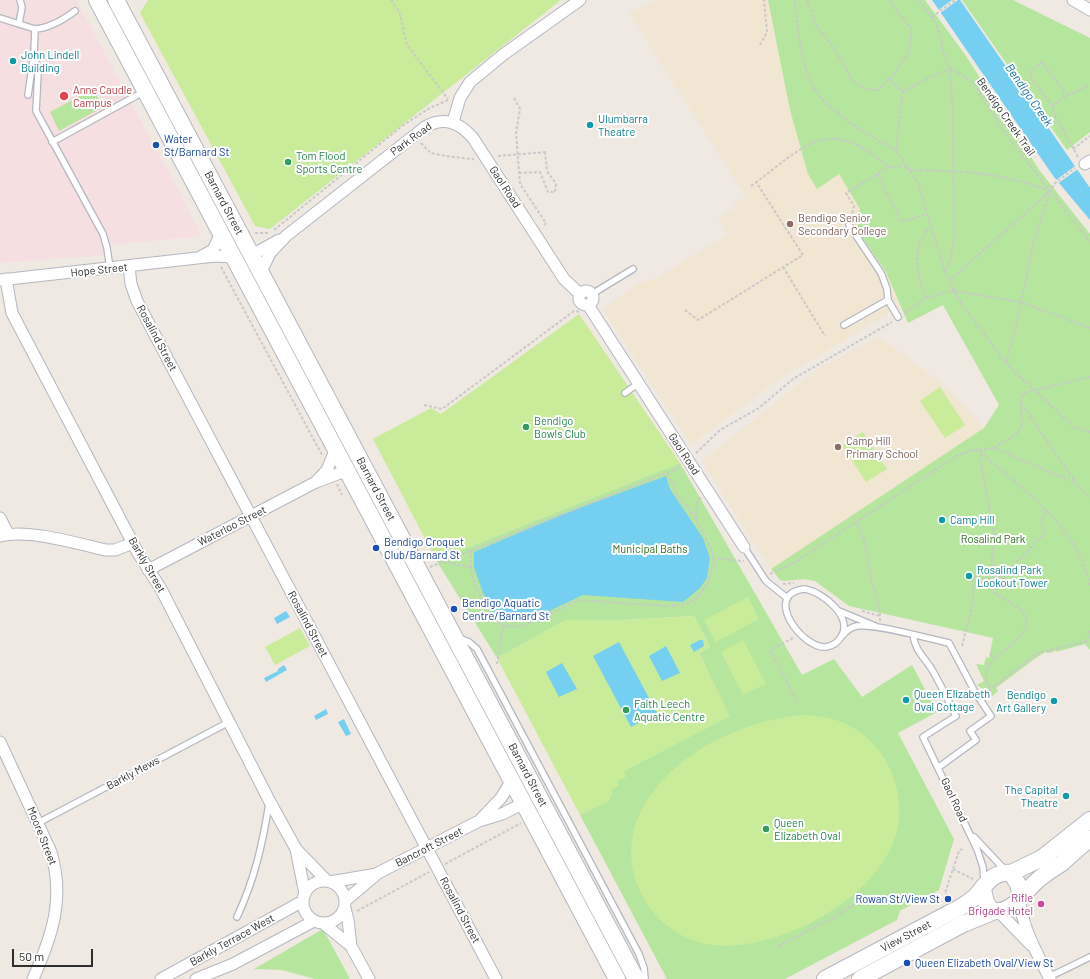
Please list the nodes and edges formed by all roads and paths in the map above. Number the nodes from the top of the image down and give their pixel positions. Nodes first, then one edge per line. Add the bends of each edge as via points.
1 (20, 0) edge
2 (116, 0) edge
3 (392, 0) edge
4 (580, 0) edge
5 (764, 0) edge
6 (795, 0) edge
7 (807, 0) edge
8 (888, 0) edge
9 (919, 0) edge
10 (955, 0) edge
11 (99, 1) edge
12 (1075, 1) edge
13 (1090, 5) edge
14 (1090, 10) edge
15 (75, 11) dead end
16 (932, 17) junction
17 (0, 18) edge
18 (19, 24) junction
19 (35, 29) junction
20 (760, 45) dead end
21 (141, 48) junction
22 (34, 53) junction
23 (950, 68) junction
24 (1090, 85) edge
25 (145, 91) junction
26 (903, 91) junction
27 (452, 94) dead end
28 (28, 95) dead end
29 (1067, 95) junction
30 (514, 98) dead end
31 (448, 99) junction
32 (1053, 106) junction
33 (453, 122) junction
34 (414, 135) junction
35 (1090, 136) edge
36 (52, 142) junction
37 (1073, 149) junction
38 (896, 151) junction
39 (518, 154) junction
40 (502, 156) dead end
41 (479, 158) dead end
42 (1083, 163) edge
43 (907, 166) junction
44 (889, 167) junction
45 (910, 170) junction
46 (954, 171) junction
47 (519, 173) junction
48 (877, 174) junction
49 (756, 182) junction
50 (750, 186) dead end
51 (1050, 192) junction
52 (927, 214) junction
53 (544, 225) dead end
54 (849, 225) joint
55 (930, 227) junction
56 (221, 233) junction
57 (248, 233) dead end
58 (286, 236) junction
59 (1090, 242) edge
60 (252, 255) junction
61 (234, 257) junction
62 (198, 258) junction
63 (220, 265) dead end
64 (129, 266) junction
65 (110, 268) junction
66 (783, 268) junction
67 (633, 269) dead end
68 (260, 272) junction
69 (945, 272) junction
70 (3, 279) edge
71 (949, 281) junction
72 (953, 290) junction
73 (926, 298) junction
74 (590, 300) junction
75 (888, 300) junction
76 (1021, 302) junction
77 (685, 310) dead end
78 (595, 317) junction
79 (898, 317) junction
80 (844, 325) dead end
81 (1090, 328) edge
82 (825, 336) dead end
83 (289, 360) junction
84 (1006, 363) junction
85 (310, 365) junction
86 (1090, 377) edge
87 (639, 383) junction
88 (1034, 390) junction
89 (625, 393) dead end
90 (1020, 403) junction
91 (424, 405) dead end
92 (1090, 432) edge
93 (336, 448) junction
94 (994, 448) junction
95 (980, 449) junction
96 (323, 458) dead end
97 (689, 461) junction
98 (348, 470) junction
99 (667, 473) junction
100 (335, 481) dead end
101 (316, 482) junction
102 (1076, 483) junction
103 (709, 493) junction
104 (342, 495) dead end
105 (1090, 498) edge
106 (1045, 508) junction
107 (251, 516) junction
108 (0, 518) edge
109 (696, 520) junction
110 (855, 522) junction
111 (4, 535) edge
112 (133, 543) junction
113 (744, 547) joint
114 (471, 550) junction
115 (713, 558) junction
116 (753, 561) junction
117 (442, 562) junction
118 (432, 566) dead end
119 (471, 567) junction
120 (767, 567) dead end
121 (148, 570) junction
122 (771, 574) junction
123 (764, 578) junction
124 (774, 578) dead end
125 (993, 578) junction
126 (801, 581) dead end
127 (778, 582) dead end
128 (1090, 585) edge
129 (430, 592) junction
130 (787, 598) junction
131 (837, 610) junction
132 (860, 610) dead end
133 (880, 616) junction
134 (503, 625) junction
135 (879, 628) junction
136 (1090, 631) edge
137 (913, 635) junction
138 (842, 636) junction
139 (455, 637) junction
140 (793, 638) dead end
141 (1089, 640) edge
142 (962, 646) dead end
143 (990, 653) dead end
144 (994, 658) junction
145 (498, 664) dead end
146 (991, 689) junction
147 (468, 696) junction
148 (979, 698) junction
149 (798, 704) dead end
150 (491, 705) junction
151 (514, 720) junction
152 (229, 722) junction
153 (0, 742) edge
154 (513, 747) junction
155 (3, 757) edge
156 (939, 767) junction
157 (512, 780) junction
158 (270, 802) junction
159 (524, 803) junction
160 (1090, 820) edge
161 (479, 821) junction
162 (526, 821) dead end
163 (38, 823) junction
164 (969, 833) junction
165 (1090, 839) edge
166 (426, 848) junction
167 (296, 849) junction
168 (962, 849) dead end
169 (441, 866) dead end
170 (434, 869) dead end
171 (592, 869) junction
172 (953, 869) junction
173 (1008, 872) junction
174 (378, 874) junction
175 (328, 882) junction
176 (981, 884) junction
177 (592, 896) junction
178 (948, 896) dead end
179 (1020, 897) junction
180 (304, 898) junction
181 (869, 899) dead end
182 (347, 908) junction
183 (997, 911) junction
184 (237, 917) dead end
185 (319, 922) junction
186 (351, 946) junction
187 (778, 946) dead end
188 (1037, 952) junction
189 (1090, 957) edge
190 (1050, 978) edge
191 (32, 979) edge
192 (161, 979) edge
193 (196, 979) edge
194 (369, 979) edge
195 (496, 979) edge
196 (617, 979) edge
197 (636, 979) edge
198 (645, 979) edge
199 (825, 979) edge
200 (860, 979) edge

1 - 18 lane via 22,7
2 - 21 main road, Barnard Street
3 - 31 path via 399,11 407,45
4 - 33 street via 504,54 470,82 460,98
5 - 20 path via 766,32
6 - 38 path via 804,58 817,93 834,111
7 - 26 path via 816,25 837,52 852,81 866,89 879,90 888,79
8 - 26 path via 912,30 909,52 889,80
9 - 16 path
10 - 16 path
11 - 25 main road, Barnard Street
12 - 13 street
12 - 14 street
15 - 19 lane via 43,28
16 - 23 path
17 - 18 lane
18 - 19 lane
19 - 22 lane
21 - 25 main road via 141,65 149,78
21 - 60 main road, Barnard Street
22 - 28 lane
22 - 36 lane via 38,74 36,112
23 - 26 path
23 - 46 path
23 - 51 path, Bendigo Creek Trail via 973,82 1005,133
24 - 29 path
25 - 36 lane
25 - 56 main road, Barnard Street
26 - 38 path
27 - 31 path
29 - 32 path
29 - 32 path via 1040,63 1031,71 1030,76
30 - 39 path via 520,109 516,133
31 - 57 path via 402,126 270,233
32 - 37 path via 1054,114
33 - 34 street, Park Road via 432,122
33 - 74 street, Gaol Road via 462,126 473,138 564,279 580,294 581,302
34 - 41 path via 432,153 464,159
34 - 58 street, Park Road
35 - 37 path
36 - 65 lane via 103,234
37 - 42 path
38 - 43 path
39 - 40 path
39 - 47 path
39 - 47 path via 546,152 547,171 556,184 555,192 548,192 540,172
42 - 51 path via 1054,184
43 - 44 path
43 - 45 path
44 - 48 path
44 - 49 path via 854,143 832,137 815,141
45 - 46 path
45 - 52 path via 920,188
46 - 51 path via 1004,176
46 - 69 path via 954,238 952,258
47 - 53 path via 520,184 544,220
48 - 52 path via 902,222
48 - 54 path via 846,193 854,206
49 - 50 path
49 - 66 path via 803,255
51 - 59 path, Bendigo Creek Trail
51 - 71 path
51 - 76 path via 1034,241
52 - 55 path
54 - 75 lane via 881,273
55 - 69 path
55 - 73 path via 920,244 917,262 917,272
56 - 61 main road, Barnard Street
56 - 62 street, Hope Street via 212,251
58 - 60 street, Park Road
58 - 68 street, Park Road via 270,253
60 - 68 main road, Barnard Street
60 - 83 main road via 248,263 267,302
61 - 62 street, Hope Street
61 - 83 main road, Barnard Street
62 - 64 street, Hope Street
63 - 96 path
64 - 65 street, Hope Street
64 - 107 street, Rosalind Street via 131,284 137,301
65 - 70 street, Hope Street
66 - 77 path via 698,320
66 - 82 path
67 - 74 lane
68 - 85 main road, Barnard Street
69 - 71 path
70 - 112 street, Barkly Street via 12,314
71 - 72 path
72 - 73 path
72 - 76 path
72 - 84 path
73 - 79 path
74 - 78 street, Gaol Road
75 - 79 lane
75 - 80 lane
76 - 81 path
76 - 84 path
78 - 87 street, Gaol Road
78 - 91 path via 588,322 580,312 574,311 442,409
79 - 97 path via 880,330 793,379 759,408 720,430
83 - 93 main road, Barnard Street
84 - 88 path
85 - 98 main road via 319,394 352,460 352,468
85 - 129 main road, Barnard Street
86 - 88 path
87 - 89 lane
87 - 97 street, Gaol Road
88 - 90 path via 1023,395
88 - 92 path via 1074,427
90 - 94 path via 1023,420 1020,430
90 - 102 path
93 - 98 main road, Barnard Street
93 - 101 street, Waterloo Street via 327,470
94 - 95 path
94 - 102 path
95 - 106 path
95 - 110 path via 958,456
95 - 125 path via 994,533
97 - 99 path
97 - 103 street, Gaol Road
98 - 101 street, Waterloo Street
98 - 147 main road, Barnard Street
99 - 109 path via 677,495
99 - 114 path
100 - 104 path
101 - 107 street, Waterloo Street
102 - 105 path
103 - 109 path via 701,496 697,502
103 - 113 street, Gaol Road
106 - 125 path via 1042,511 1045,514 1042,522 1046,531 1003,578
106 - 128 path via 1074,543 1086,568
107 - 121 street, Waterloo Street
107 - 166 street, Rosalind Street
108 - 111 street
109 - 115 path via 707,539
110 - 122 path via 794,563
110 - 133 path via 865,542
111 - 112 street via 29,535 105,550 115,550
112 - 121 street, Barkly Street
113 - 116 lane, Gaol Road
114 - 117 path
114 - 119 path
115 - 116 path
115 - 134 path via 708,583 689,603 668,606 578,600 528,624
116 - 123 lane, Gaol Road
117 - 118 path
117 - 119 path
119 - 134 path via 490,615
120 - 122 path
121 - 152 street, Barkly Street via 161,589
122 - 123 path
122 - 124 path
123 - 130 lane, Gaol Road
125 - 142 path via 973,577 973,603
125 - 144 path via 993,591 1020,610 1026,621 1024,630 1017,640
126 - 127 path via 788,584
129 - 139 main road, Barnard Street
129 - 147 main road via 428,604 461,673
130 - 131 lane via 800,589 811,590
130 - 138 lane via 785,607 788,617 815,645 830,646 838,642
131 - 135 lane
131 - 138 lane via 844,620
132 - 133 path
133 - 135 path
134 - 145 path
135 - 137 lane
135 - 138 lane via 856,626
136 - 141 path
137 - 148 lane via 949,644
137 - 156 lane, Gaol Road via 919,654 931,668 956,716 923,736
139 - 150 main road, Barnard Street
139 - 151 lane via 469,642 477,649
140 - 149 path via 770,650
141 - 146 path via 1036,654
143 - 144 path
144 - 146 path via 987,676
146 - 148 path
147 - 157 main road, Barnard Street
148 - 156 lane via 991,716 970,731 976,740
150 - 154 main road, Barnard Street
150 - 159 main road via 499,736 528,792 528,799
151 - 154 lane
151 - 171 lane
152 - 158 street, Barkly Street
152 - 163 lane, Barkly Mews
153 - 155 street, Moore Street
154 - 177 main road, Barnard Street
155 - 163 street, Moore Street
156 - 164 lane, Gaol Road
157 - 159 main road, Barnard Street
157 - 161 street, Bancroft Street via 498,802
158 - 167 street, Barkly Street
158 - 184 lane via 256,872
159 - 161 street, Bancroft Street via 502,814
159 - 196 main road, Barnard Street
160 - 173 main road via 1042,858
161 - 166 street, Bancroft Street
162 - 169 path
163 - 191 street, Moore Street via 55,867 57,905 47,946
164 - 173 lane, Gaol Road
164 - 176 lane, Gaol Road via 981,861
165 - 179 main road
166 - 174 street, Bancroft Street
166 - 195 street, Rosalind Street
167 - 175 street, Barkly Street
167 - 180 street, Barkly Street
168 - 172 path
170 - 182 path
171 - 177 lane
171 - 198 lane via 639,954
172 - 176 path
172 - 178 path via 945,893
173 - 176 main road via 996,875
173 - 179 main road via 1018,884
174 - 175 street, Bancroft Street
174 - 182 street, Bancroft Street
175 - 180 street via 314,884
175 - 182 street via 341,889
176 - 183 main road via 987,904
176 - 199 main road, View Street via 973,898 954,911
177 - 197 main road, Barnard Street
179 - 183 main road via 1010,907
179 - 188 street via 1021,912
180 - 185 street via 306,913
180 - 192 street, Barkly Terrace West
181 - 187 path via 867,896 833,918
182 - 185 street via 337,919
182 - 186 street
183 - 188 street
183 - 200 main road, View Street via 963,924
185 - 186 street
185 - 193 street, Barkly Terrace West
186 - 194 street
188 - 190 street
189 - 190 lane

